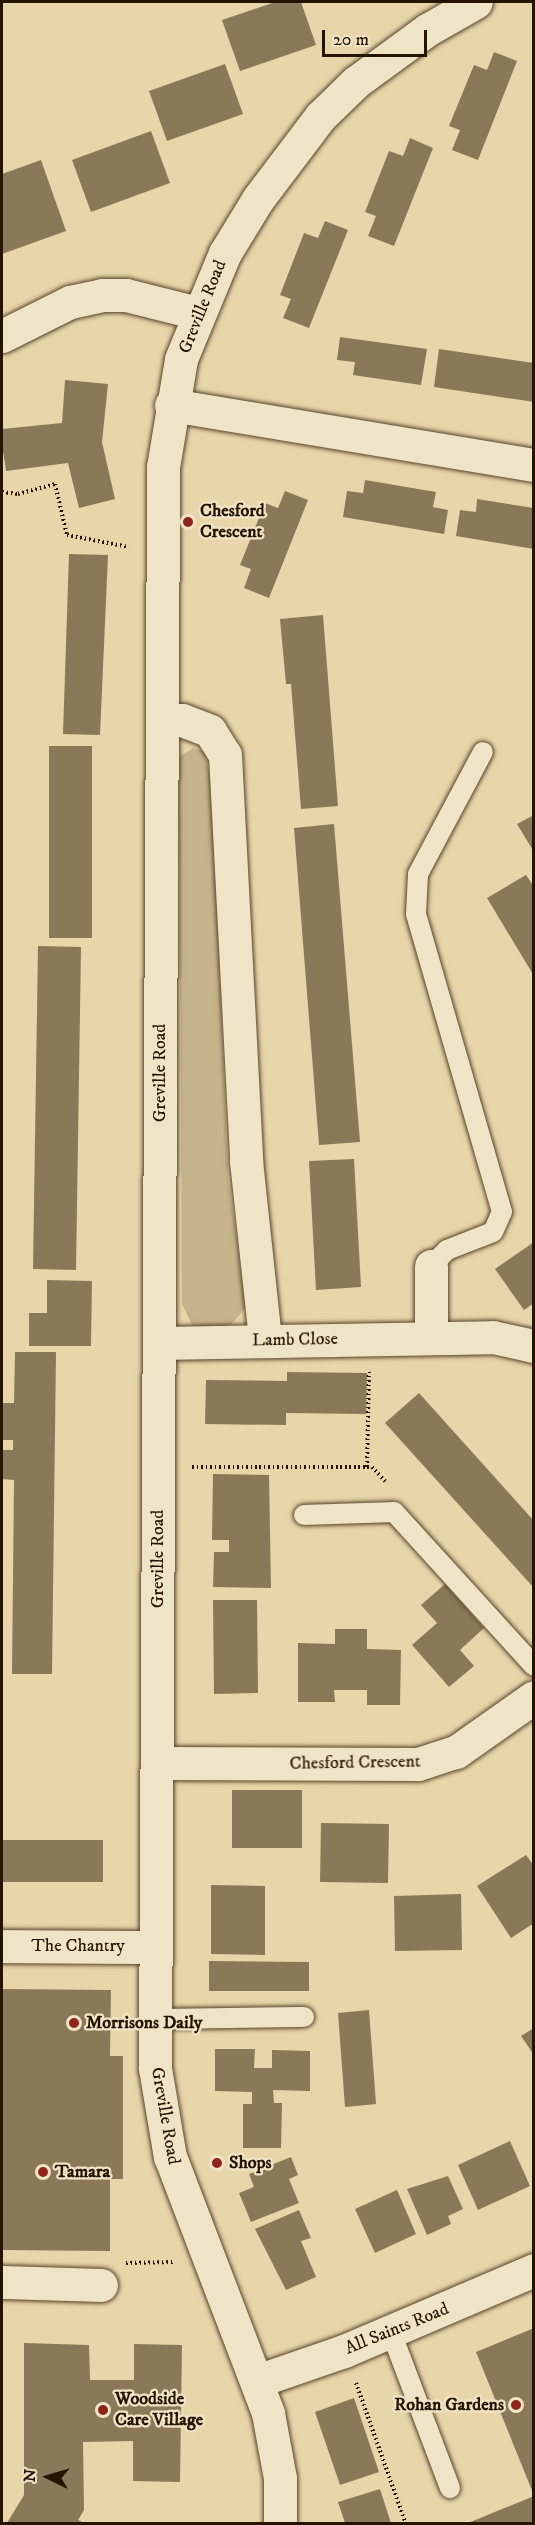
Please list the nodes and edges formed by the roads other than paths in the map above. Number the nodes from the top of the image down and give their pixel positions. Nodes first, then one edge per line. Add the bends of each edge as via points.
1 (476, 2) edge
2 (198, 314) junction
3 (2, 336) edge
4 (171, 405) junction
5 (534, 465) edge
6 (162, 720) junction
7 (483, 752) dead end
8 (432, 1266) joint
9 (431, 1338) junction
10 (265, 1340) junction
11 (159, 1343) junction
12 (534, 1346) edge
13 (304, 1515) dead end
14 (534, 1666) edge
15 (534, 1697) edge
16 (157, 1763) junction
17 (2, 1946) edge
18 (155, 1947) junction
19 (304, 2017) dead end
20 (155, 2019) junction
21 (534, 2270) edge
22 (2, 2282) edge
23 (101, 2285) dead end
24 (391, 2332) junction
25 (257, 2381) junction
26 (450, 2488) dead end
27 (280, 2523) edge

1 - 2 street, Greville Road via 392,54 320,117 258,199 225,253
2 - 3 street via 126,295 102,295 70,302
2 - 4 street, Greville Road via 181,358
4 - 5 street
4 - 6 street, Greville Road via 163,467
6 - 10 street via 182,720 210,731 225,754 246,1161
6 - 11 street, Greville Road
7 - 8 lane via 418,874 416,914 502,1212 493,1232 447,1250
8 - 9 street
9 - 10 street, Lamb Close
9 - 12 street, Lamb Close via 493,1337
10 - 11 street, Lamb Close
11 - 16 street, Greville Road
13 - 14 lane via 393,1512
15 - 16 street, Chesford Crescent via 456,1752 418,1764
16 - 18 street, Greville Road
17 - 18 street, The Chantry
18 - 20 street, Greville Road
19 - 20 lane
20 - 25 street, Greville Road via 156,2079 170,2157
21 - 24 street, All Saints Road
22 - 23 street
24 - 25 street, All Saints Road
24 - 26 lane
25 - 27 street, Greville Road via 275,2446

